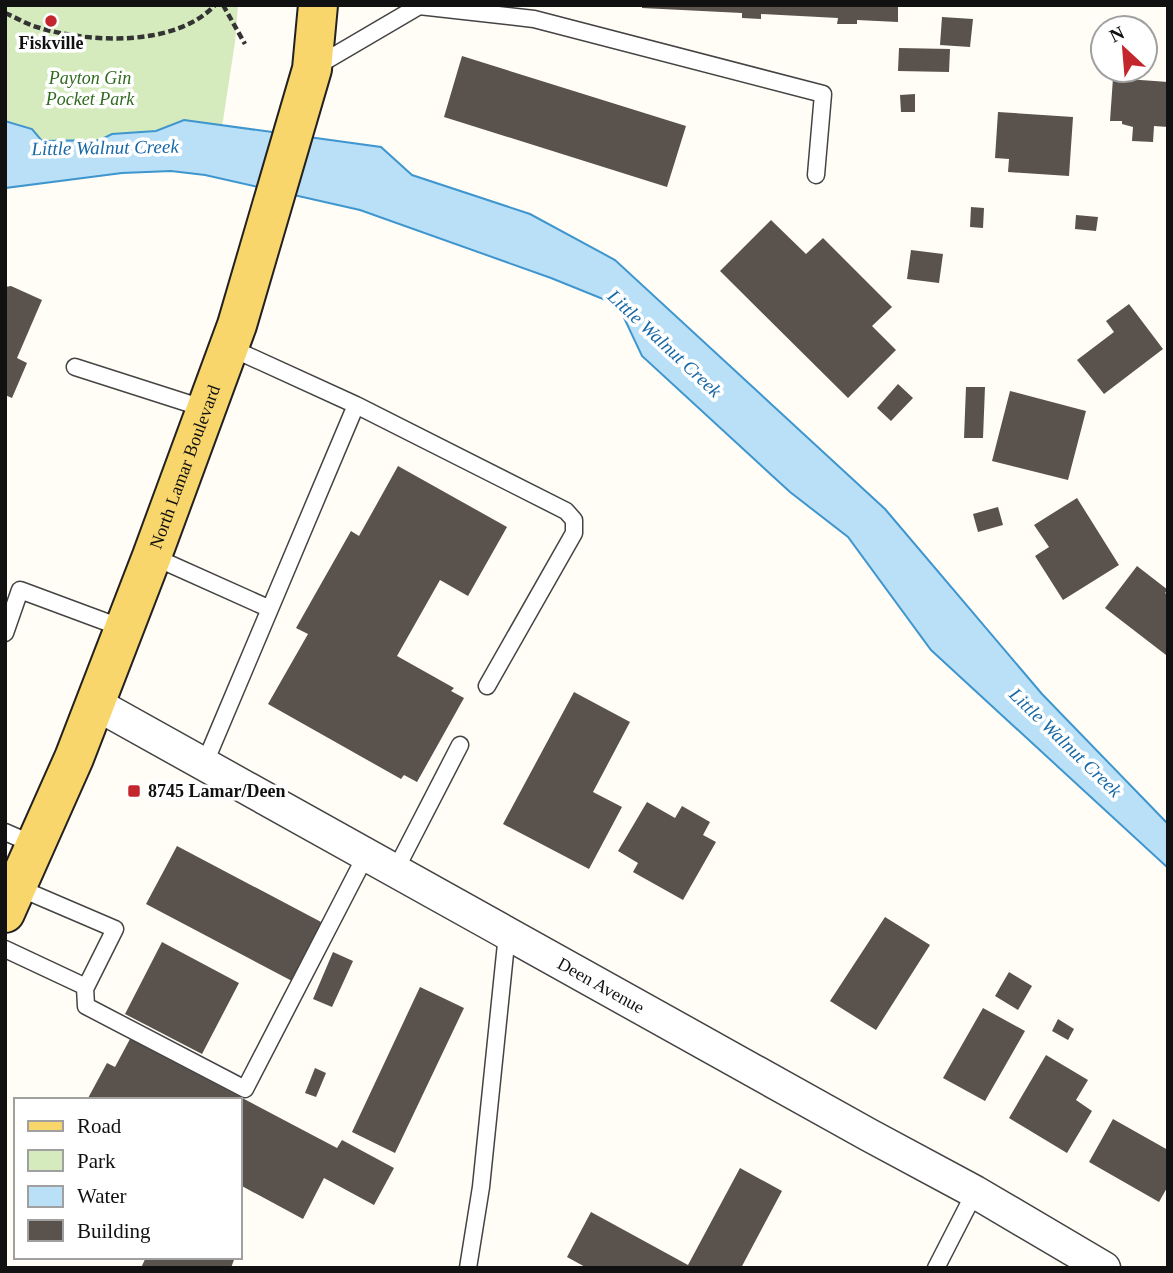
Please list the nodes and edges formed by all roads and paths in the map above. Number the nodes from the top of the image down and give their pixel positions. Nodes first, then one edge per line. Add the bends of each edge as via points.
1 (215, 5) edge
2 (223, 5) edge
3 (318, 5) edge
4 (5, 13) edge
5 (245, 44) dead end
6 (313, 68) junction
7 (816, 174) dead end
8 (233, 336) junction
9 (75, 367) dead end
10 (356, 405) junction
11 (206, 409) junction
12 (152, 556) junction
13 (268, 608) junction
14 (125, 629) junction
15 (5, 633) edge
16 (487, 686) dead end
17 (96, 704) junction
18 (460, 745) dead end
19 (204, 765) junction
20 (20, 839) edge
21 (366, 855) junction
22 (395, 871) junction
23 (11, 900) edge
24 (507, 934) junction
25 (5, 949) edge
26 (85, 987) junction
27 (975, 1192) junction
28 (468, 1268) edge
29 (936, 1268) edge
30 (1104, 1268) edge

1 - 4 path via 178,28 139,39 40,28
2 - 5 path
3 - 6 main road, North Lamar Boulevard
6 - 7 lane via 419,6 534,19 823,94
6 - 8 main road, North Lamar Boulevard
8 - 10 lane
8 - 11 main road, North Lamar Boulevard
9 - 11 lane
10 - 13 lane
10 - 16 lane via 566,511 574,520 573,533
11 - 12 main road, North Lamar Boulevard
12 - 13 lane
12 - 14 main road, North Lamar Boulevard
13 - 19 lane
14 - 15 lane via 20,590
14 - 17 main road, North Lamar Boulevard
17 - 19 street, Deen Avenue
17 - 20 main road, North Lamar Boulevard via 74,758
18 - 22 lane
19 - 21 street, Deen Avenue
20 - 23 main road, North Lamar Boulevard
21 - 22 street, Deen Avenue
21 - 26 lane via 244,1089 86,1006
22 - 24 street, Deen Avenue
23 - 26 lane via 115,929
24 - 27 street, Deen Avenue
24 - 28 lane via 481,1187
25 - 26 lane
27 - 29 lane
27 - 30 street, Deen Avenue

